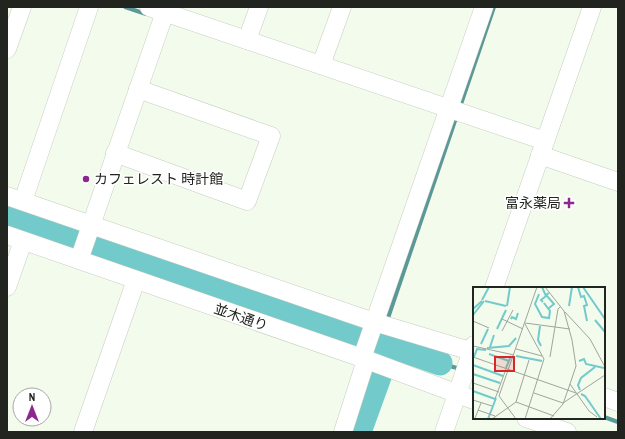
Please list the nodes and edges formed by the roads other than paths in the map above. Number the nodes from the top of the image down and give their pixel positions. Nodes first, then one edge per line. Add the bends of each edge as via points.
1 (22, 7) edge
2 (89, 7) edge
3 (259, 7) edge
4 (342, 7) edge
5 (484, 7) edge
6 (592, 7) edge
7 (165, 14) edge
8 (247, 40) junction
9 (7, 49) edge
10 (321, 65) junction
11 (138, 89) junction
12 (451, 113) junction
13 (542, 148) junction
14 (115, 153) junction
15 (618, 182) edge
16 (15, 198) edge
17 (89, 227) junction
18 (15, 238) edge
19 (80, 255) junction
20 (136, 280) junction
21 (7, 287) edge
22 (494, 287) edge
23 (380, 325) junction
24 (472, 352) edge
25 (365, 355) junction
26 (465, 391) edge
27 (605, 397) edge
28 (618, 402) edge
29 (529, 419) edge
30 (83, 432) edge
31 (343, 432) edge
32 (444, 432) edge
33 (568, 432) edge

1 - 9 street
2 - 16 street
3 - 8 street
4 - 10 street
5 - 12 street
6 - 13 street
7 - 8 street
7 - 11 street
8 - 10 street
10 - 12 street
11 - 14 street
11 - 14 street via 271,136 247,201
12 - 13 street
12 - 23 street
13 - 15 street
13 - 22 street
14 - 17 street
16 - 17 street
17 - 19 street
17 - 23 street
18 - 19 street, 並木通り
18 - 21 street
19 - 20 street, 並木通り
20 - 25 street, 並木通り
20 - 30 street
23 - 24 street
23 - 25 street
24 - 26 street
25 - 26 street, 並木通り
25 - 31 street
26 - 32 street
27 - 28 street
29 - 33 street

